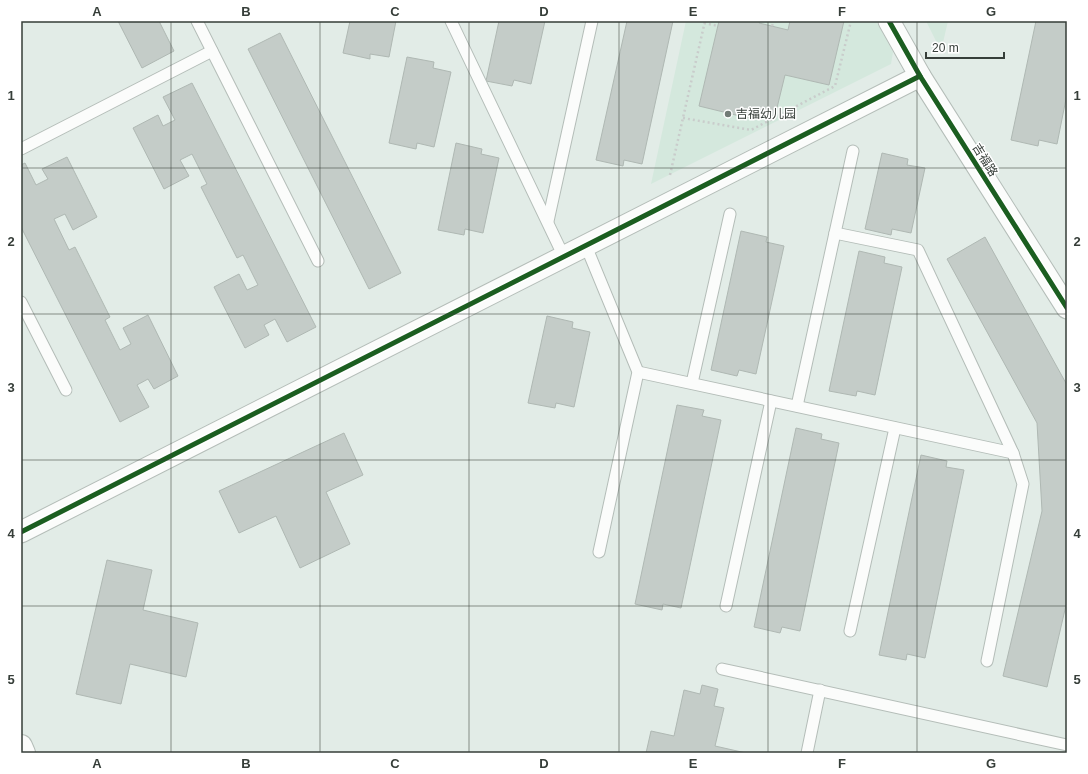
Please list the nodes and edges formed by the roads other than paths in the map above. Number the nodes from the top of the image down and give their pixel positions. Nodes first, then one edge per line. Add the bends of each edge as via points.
1 (197, 21) edge
2 (451, 21) edge
3 (592, 21) edge
4 (889, 21) edge
5 (212, 51) junction
6 (920, 76) junction
7 (21, 149) edge
8 (853, 151) dead end
9 (730, 214) dead end
10 (548, 220) junction
11 (835, 233) junction
12 (586, 246) junction
13 (564, 257) junction
14 (318, 261) dead end
15 (21, 302) edge
16 (1067, 308) edge
17 (638, 372) junction
18 (692, 383) junction
19 (66, 390) dead end
20 (771, 401) junction
21 (797, 406) junction
22 (895, 428) junction
23 (1013, 453) junction
24 (21, 532) edge
25 (599, 552) dead end
26 (726, 606) dead end
27 (850, 631) dead end
28 (987, 660) dead end
29 (722, 669) dead end
30 (820, 690) junction
31 (1067, 744) edge
32 (21, 746) edge
33 (24, 753) edge
34 (807, 753) edge

1 - 5 lane
2 - 10 lane
3 - 10 lane
4 - 6 street, 吉福路
5 - 7 lane
5 - 14 lane
6 - 12 street
6 - 16 street, 吉福路
8 - 11 lane
9 - 18 lane
10 - 13 lane
11 - 21 lane
11 - 23 lane via 918,250
12 - 13 street
12 - 17 lane
13 - 24 street
15 - 19 lane
17 - 18 lane
17 - 25 lane
18 - 20 lane
20 - 21 lane
20 - 26 lane
21 - 22 lane
22 - 23 lane
22 - 27 lane
23 - 28 lane via 1023,484
29 - 30 lane
30 - 31 lane
30 - 34 lane
32 - 33 street

